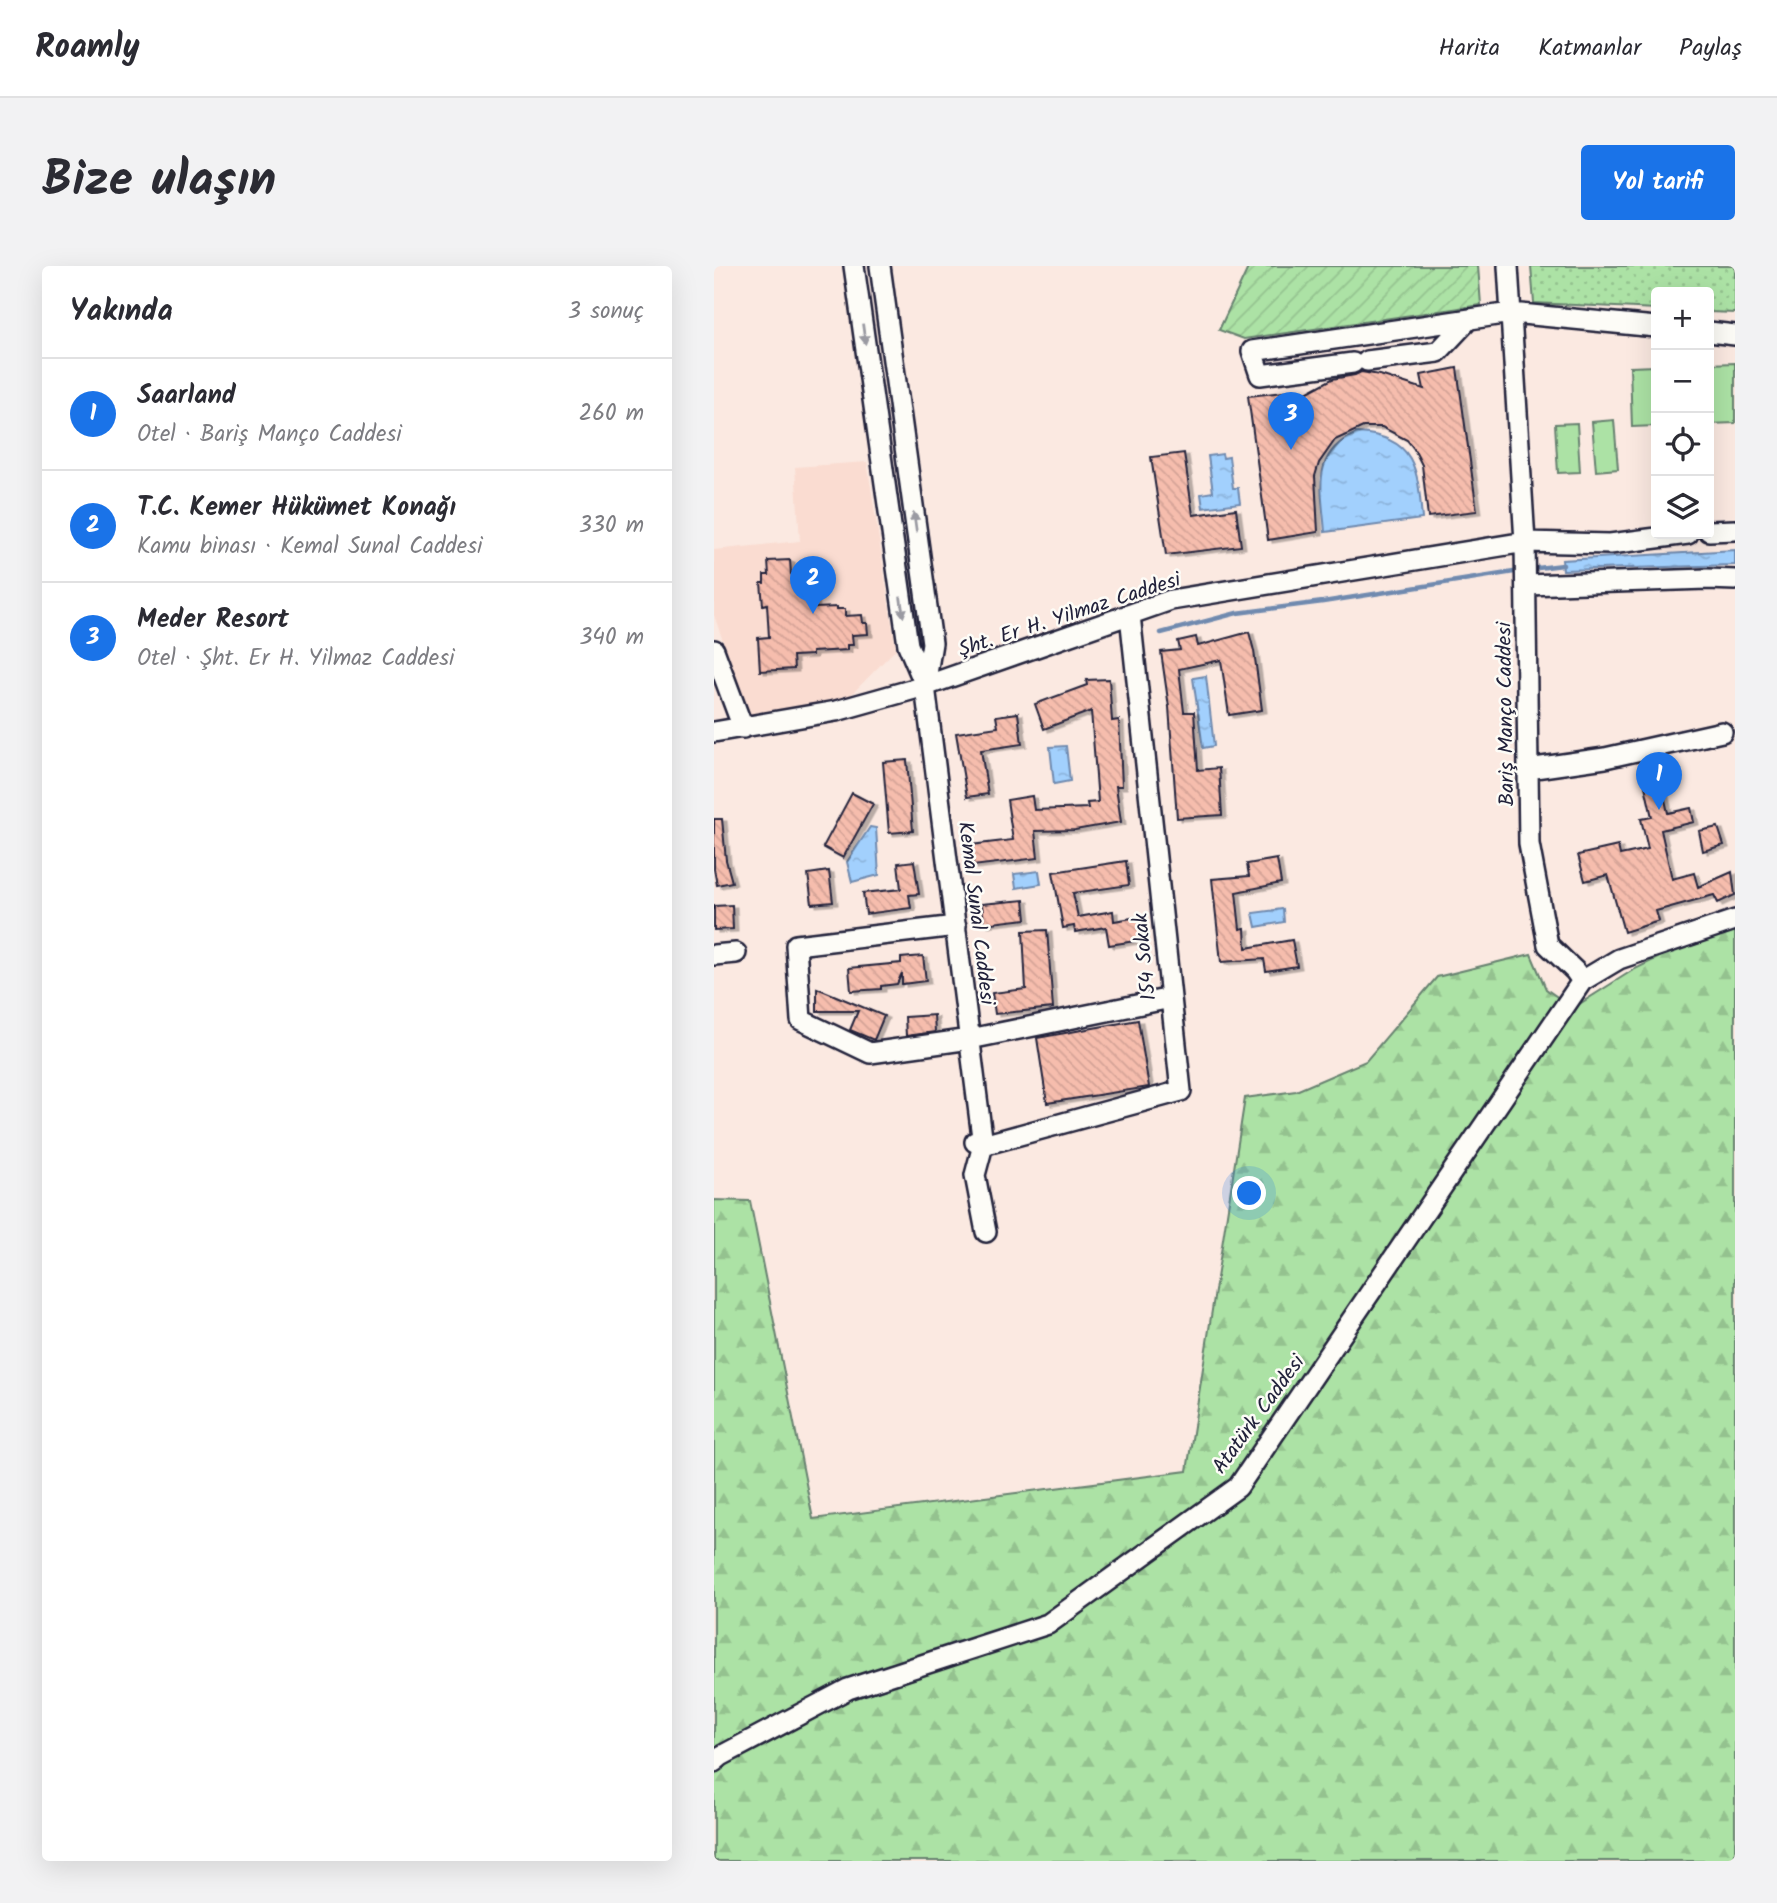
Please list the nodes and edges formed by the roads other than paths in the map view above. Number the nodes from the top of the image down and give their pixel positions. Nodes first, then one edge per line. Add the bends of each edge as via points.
1 (854, 266) edge
2 (880, 266) edge
3 (1508, 266) edge
4 (1511, 313) junction
5 (1469, 319) junction
6 (1651, 327) edge
7 (1714, 333) edge
8 (1735, 335) edge
9 (1735, 530) edge
10 (1714, 531) edge
11 (1651, 539) edge
12 (1525, 542) junction
13 (921, 564) junction
14 (897, 566) junction
15 (1735, 580) edge
16 (1526, 585) junction
17 (1130, 615) junction
18 (714, 650) edge
19 (925, 686) junction
20 (743, 728) junction
21 (714, 732) edge
22 (1721, 732) dead end
23 (1528, 769) junction
24 (1735, 920) edge
25 (956, 926) junction
26 (736, 953) dead end
27 (714, 955) edge
28 (1582, 981) junction
29 (1171, 998) junction
30 (970, 1038) junction
31 (979, 1143) junction
32 (986, 1233) dead end
33 (714, 1762) edge

1 -> 14 street, Kemal Sunal Caddesi
13 -> 2 street, Kemal Sunal Caddesi
3 - 4 street, Bariş Manço Caddesi
4 - 5 street
4 - 6 street
4 - 12 street, Bariş Manço Caddesi
5 - 5 street via 1252,351 1260,375 1437,352
7 - 8 street
9 - 10 street
11 - 12 street, Şht. Er H. Yilmaz Caddesi via 1610,544
12 - 16 street, Bariş Manço Caddesi
12 - 17 street, Şht. Er H. Yilmaz Caddesi via 1171,600
13 - 14 street
13 - 19 street, Kemal Sunal Caddesi via 932,643
14 -> 19 street, Kemal Sunal Caddesi via 908,645
15 - 16 street
16 - 23 street, Bariş Manço Caddesi
17 - 19 street, Şht. Er H. Yilmaz Caddesi
17 - 29 street, 154 Sokak
18 - 20 street
19 - 20 street, Şht. Er H. Yilmaz Caddesi via 836,711
19 - 25 street, Kemal Sunal Caddesi
20 - 21 street, Şht. Er H. Yilmaz Caddesi
22 - 23 street via 1605,758
23 - 28 street, Bariş Manço Caddesi via 1529,844 1548,945
24 - 28 street via 1619,958
25 - 30 street, Kemal Sunal Caddesi
25 - 30 street via 796,945 801,1020 870,1053
26 - 27 street
28 - 33 street, Atatürk Caddesi via 1238,1487 1048,1624 848,1689
29 - 30 street
29 - 31 street, 154 Sokak via 1181,1091
30 - 31 street, Kemal Sunal Caddesi
31 - 32 street via 975,1175

